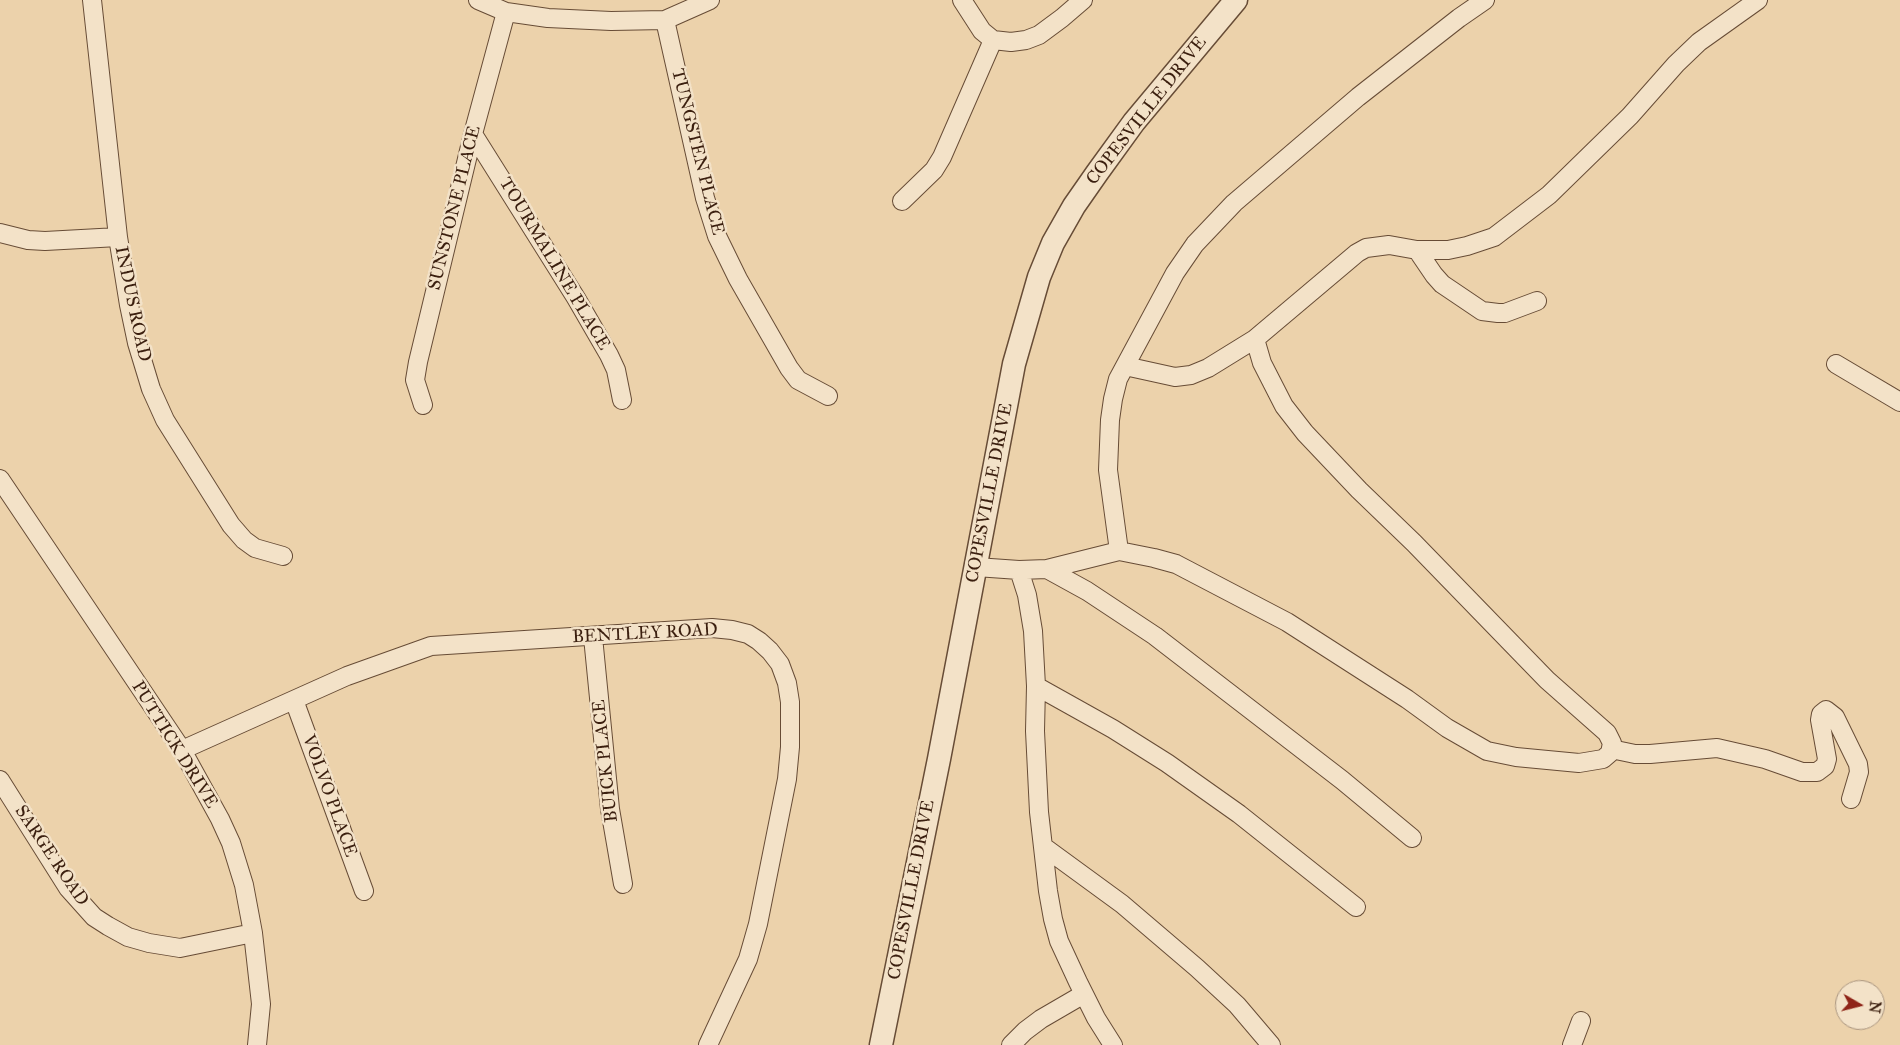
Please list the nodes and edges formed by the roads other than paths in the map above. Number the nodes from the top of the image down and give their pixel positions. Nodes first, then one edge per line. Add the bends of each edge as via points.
1 (92, 0) edge
2 (478, 0) edge
3 (710, 0) edge
4 (962, 0) edge
5 (1083, 0) edge
6 (1236, 0) edge
7 (1485, 0) edge
8 (1758, 0) edge
9 (506, 12) junction
10 (665, 20) junction
11 (993, 40) junction
12 (473, 134) junction
13 (902, 201) dead end
14 (0, 233) edge
15 (118, 237) junction
16 (1417, 250) junction
17 (1536, 301) dead end
18 (1255, 339) junction
19 (1836, 364) dead end
20 (1125, 366) junction
21 (828, 396) dead end
22 (622, 400) dead end
23 (1900, 402) edge
24 (423, 405) dead end
25 (0, 479) edge
26 (1119, 551) junction
27 (283, 556) dead end
28 (976, 567) junction
29 (1019, 570) junction
30 (1047, 570) junction
31 (593, 637) junction
32 (1036, 686) junction
33 (294, 700) junction
34 (1611, 749) junction
35 (182, 750) junction
36 (0, 780) edge
37 (1851, 798) dead end
38 (1412, 838) dead end
39 (1044, 847) junction
40 (623, 884) dead end
41 (364, 891) dead end
42 (1356, 907) dead end
43 (253, 933) junction
44 (1084, 994) junction
45 (1581, 1021) dead end
46 (257, 1045) edge
47 (708, 1045) edge
48 (881, 1045) edge
49 (1011, 1045) edge
50 (1113, 1045) edge
51 (1271, 1045) edge
52 (1572, 1045) edge

1 - 15 street, INDUS ROAD
2 - 9 street
3 - 10 street
4 - 11 street via 982,31
5 - 11 street via 1039,35 1011,42
6 - 28 street, COPESVILLE DRIVE via 1134,122 1074,206 1053,243 1029,307 1014,364
7 - 20 street via 1358,97 1234,203 1195,244 1175,273
8 - 16 street via 1699,42 1630,116 1534,208 1494,237 1448,250
9 - 10 street via 580,20
9 - 12 street, SUNSTONE PLACE
10 - 21 street, TUNGSTEN PLACE via 705,198 717,236 789,368 798,380
11 - 13 street via 942,157 934,170
12 - 22 street, TOURMALINE PLACE via 609,355 616,370
12 - 24 street, SUNSTONE PLACE via 418,362 416,380
14 - 15 street via 45,241
15 - 27 street, INDUS ROAD via 137,343 165,420 231,525 244,540 255,548
16 - 17 street via 1442,284 1482,311 1498,314
16 - 18 street via 1389,245 1366,248
18 - 20 street via 1191,375 1175,377
18 - 34 street via 1262,363 1284,406 1305,433 1547,680 1607,733
19 - 23 street
20 - 26 street via 1113,398 1108,460
25 - 35 street, PUTTICK DRIVE
26 - 30 street
26 - 34 street via 1176,564 1287,622 1487,751 1579,763 1608,756
28 - 29 street
28 - 48 street, COPESVILLE DRIVE
29 - 30 street
29 - 32 street via 1033,631
30 - 38 street via 1087,591 1155,636
31 - 33 street, BENTLEY ROAD via 431,646
31 - 40 street, BUICK PLACE via 610,809
31 - 47 street, BENTLEY ROAD via 712,628 732,630 759,641 780,664 787,683 790,747 758,924 748,959
32 - 39 street via 1037,776
32 - 42 street via 1167,763 1239,814
33 - 35 street, BENTLEY ROAD
33 - 41 street, VOLVO PLACE
34 - 37 street via 1650,754 1717,748 1802,772 1817,772 1825,766 1827,759 1820,720 1826,710 1836,717 1858,764 1859,772
35 - 43 street, PUTTICK DRIVE via 231,843 244,885
36 - 43 street, SARGE ROAD via 68,888 108,926 128,937 180,948
39 - 44 street via 1053,919 1059,941
39 - 51 street via 1122,904 1198,968
43 - 46 street, PUTTICK DRIVE via 261,1004
44 - 49 street via 1041,1019
44 - 50 street
45 - 52 street

